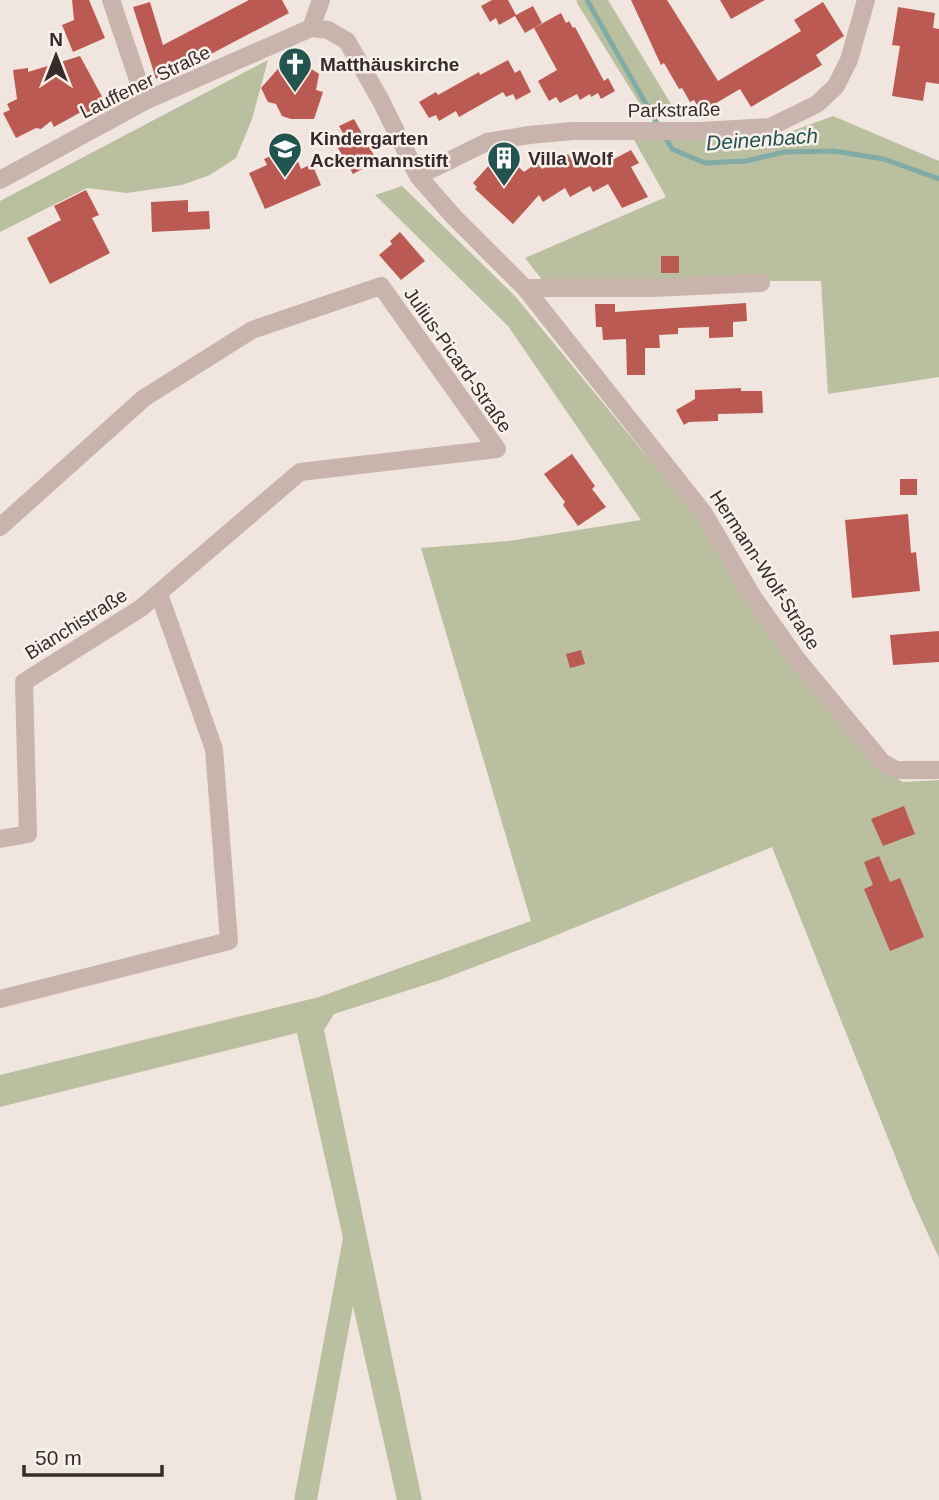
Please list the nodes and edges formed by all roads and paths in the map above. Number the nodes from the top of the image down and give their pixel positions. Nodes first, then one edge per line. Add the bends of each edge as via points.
1 (111, 0) edge
2 (321, 0) edge
3 (866, 0) edge
4 (311, 28) junction
5 (145, 102) junction
6 (418, 176) junction
7 (0, 180) edge
8 (761, 283) dead end
9 (525, 288) junction
10 (0, 527) edge
11 (159, 594) junction
12 (939, 770) edge
13 (0, 839) edge
14 (0, 999) edge

1 - 5 street
2 - 4 street
3 - 6 street, Parkstraße via 849,60 836,86 817,104 770,127 529,135 487,142
4 - 5 street, Lauffener Straße
4 - 6 street, Hermann-Wolf-Straße via 328,30 347,41
5 - 7 street, Lauffener Straße
6 - 9 street, Hermann-Wolf-Straße
8 - 9 street
9 - 12 street, Hermann-Wolf-Straße via 704,512 753,597 796,658 881,762 896,770
10 - 11 street, Julius-Picard-Straße via 144,398 252,330 381,286 497,449 300,472
11 - 13 street, Bianchistraße via 24,682 27,834
11 - 14 street via 214,749 229,941

